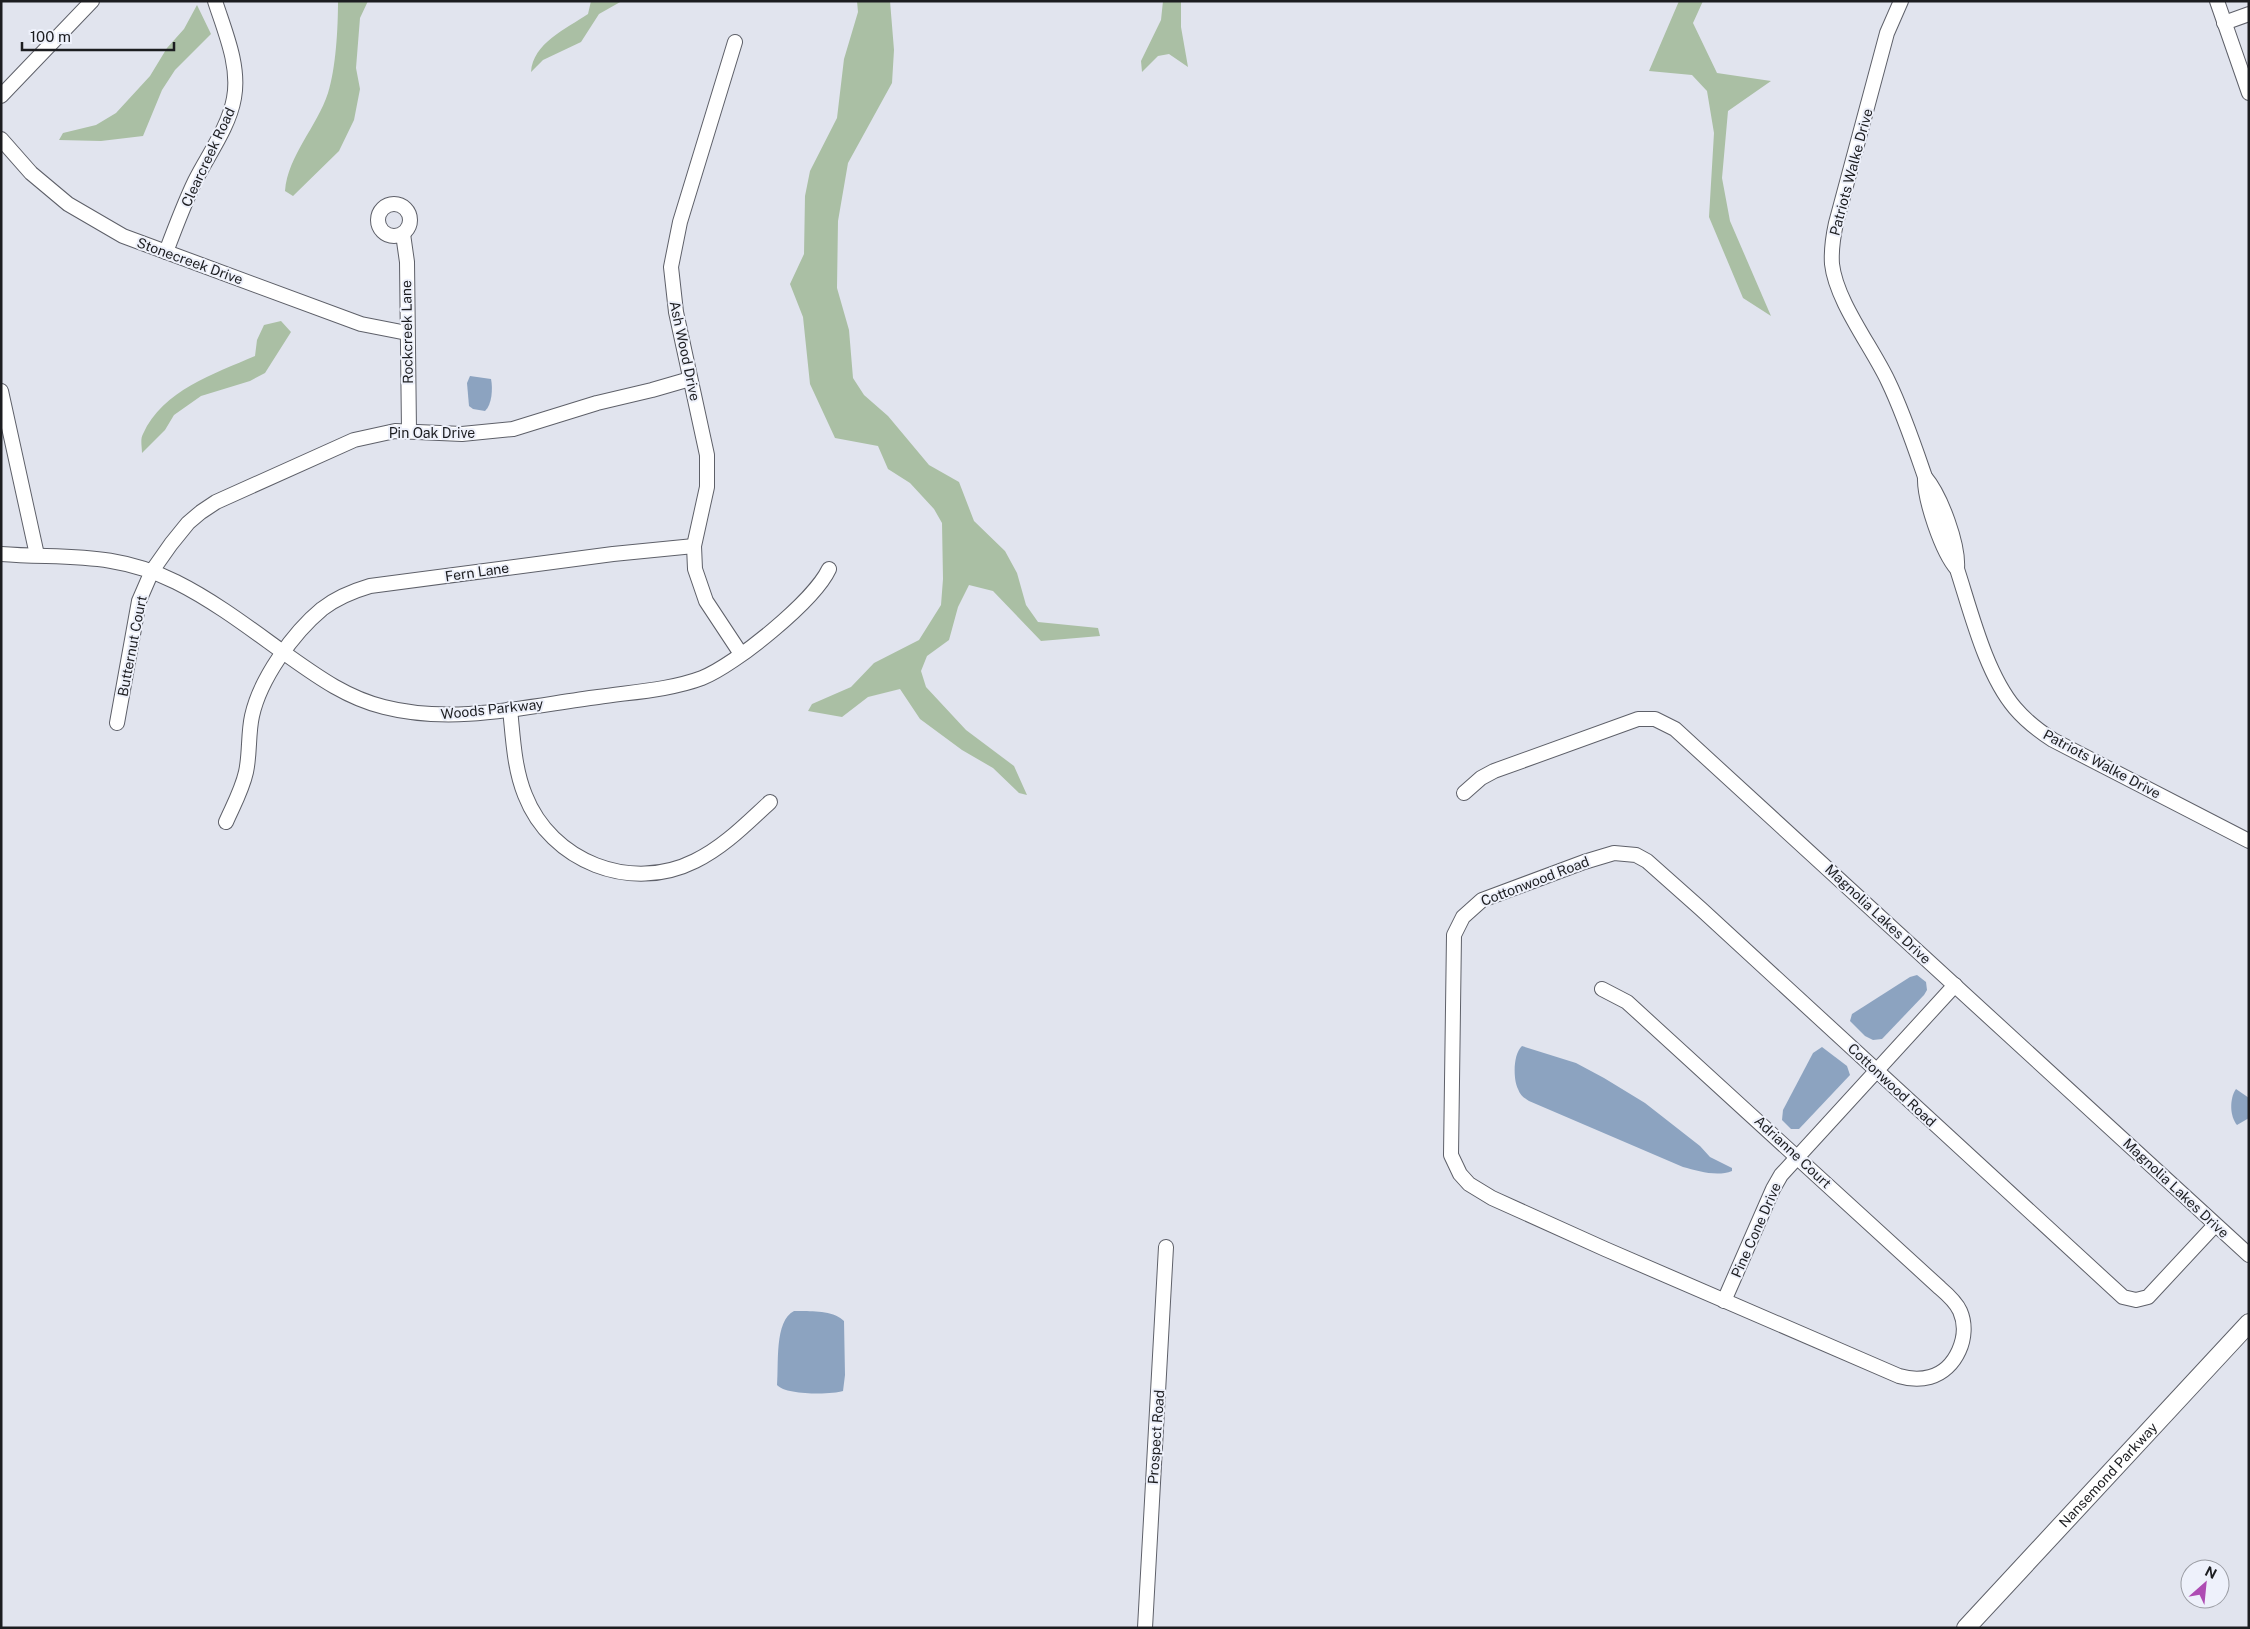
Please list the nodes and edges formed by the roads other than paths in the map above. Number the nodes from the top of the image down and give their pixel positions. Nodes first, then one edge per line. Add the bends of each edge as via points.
1 (92, 1) edge
2 (216, 1) edge
3 (1901, 1) edge
4 (2217, 1) edge
5 (2249, 14) edge
6 (2224, 23) junction
7 (735, 42) dead end
8 (2249, 93) edge
9 (1, 96) edge
10 (1, 139) edge
11 (403, 234) dead end
12 (166, 252) junction
13 (407, 333) junction
14 (690, 378) junction
15 (1, 391) edge
16 (409, 431) junction
17 (694, 546) junction
18 (1, 554) edge
19 (37, 555) junction
20 (829, 568) dead end
21 (152, 571) junction
22 (283, 652) junction
23 (741, 654) junction
24 (510, 709) junction
25 (117, 723) dead end
26 (1464, 793) dead end
27 (770, 802) dead end
28 (226, 822) dead end
29 (2249, 841) edge
30 (1955, 985) junction
31 (1602, 988) dead end
32 (1877, 1071) junction
33 (1798, 1157) junction
34 (2215, 1225) junction
35 (1166, 1246) dead end
36 (2249, 1255) edge
37 (1724, 1301) junction
38 (2249, 1322) edge
39 (1964, 1332) joint
40 (1145, 1628) edge
41 (1966, 1628) edge

1 - 9 street
2 - 12 street, Clearcreek Road via 231,51 235,97
3 - 29 street, Patriots Walke Drive via 1887,33 1831,251 1836,282 1892,388 1926,477 1934,488 1958,556 1956,570 1996,679 2025,719 2059,744
4 - 6 street
5 - 6 street
6 - 8 street
7 - 14 street, Ash Wood Drive via 672,250 671,280
10 - 12 street, Stonecreek Drive via 31,174 68,204 123,236
11 - 13 street, Rockcreek Lane via 407,262
12 - 13 street, Stonecreek Drive via 361,324
13 - 16 street, Rockcreek Lane
14 - 16 street, Pin Oak Drive via 513,429 462,434
14 - 17 street, Ash Wood Drive via 708,471
15 - 19 street
16 - 21 street, Pin Oak Drive via 354,440 216,502 188,523
17 - 22 street, Fern Lane via 370,586 322,609
17 - 23 street, Ash Wood Drive via 695,569 706,601
18 - 19 street, Woods Parkway
19 - 21 street, Woods Parkway via 105,559
20 - 23 street, Woods Parkway via 807,600
21 - 22 street, Woods Parkway via 197,593
21 - 25 street, Butternut Court via 139,601
22 - 24 street, Woods Parkway via 339,691 384,707 453,715
22 - 28 street, Fern Lane via 255,705 246,771
23 - 24 street, Woods Parkway via 718,670 685,683
24 - 27 street via 520,782 532,811 552,838 593,865 632,874 682,867 707,855
26 - 30 street, Magnolia Lakes Drive via 1494,771 1596,733 1638,719 1663,722 1684,736
30 - 32 street, Pine Cone Drive
30 - 34 street, Magnolia Lakes Drive
31 - 33 street, Adrianne Court via 1627,1002
32 - 33 street, Pine Cone Drive
32 - 34 street, Cottonwood Road via 2123,1298 2136,1300 2148,1297
32 - 37 street, Cottonwood Road via 1648,861 1636,855 1614,853 1584,862 1482,900 1463,917 1454,935 1451,1086 1451,1155 1460,1174 1492,1198
33 - 37 street, Pine Cone Drive via 1773,1189
33 - 39 street, Adrianne Court via 1948,1296 1959,1309
34 - 36 street, Magnolia Lakes Drive
35 - 40 street, Prospect Road
37 - 39 street, Cottonwood Road via 1910,1379 1931,1377 1950,1364 1961,1347
38 - 41 main road, Nansemond Parkway

